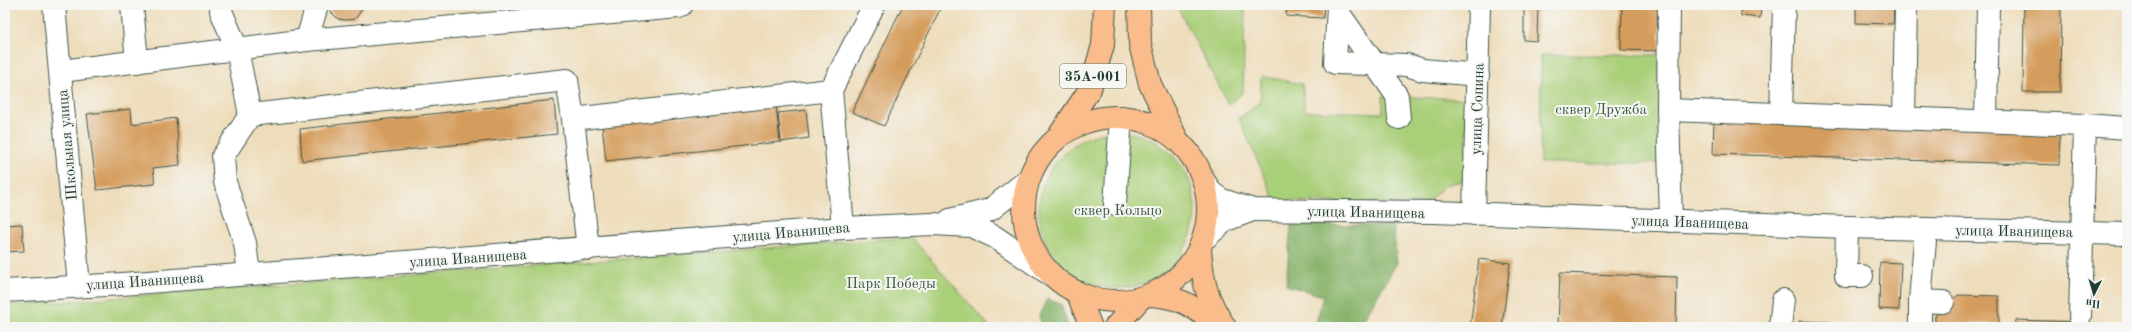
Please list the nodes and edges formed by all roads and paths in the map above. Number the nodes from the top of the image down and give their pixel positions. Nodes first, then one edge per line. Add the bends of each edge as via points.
1 (54, 5) edge
2 (132, 5) edge
3 (317, 5) edge
4 (682, 5) edge
5 (874, 5) edge
6 (1105, 5) edge
7 (1139, 5) edge
8 (1479, 5) edge
9 (1669, 5) edge
10 (1784, 5) edge
11 (1906, 5) edge
12 (1988, 5) edge
13 (1338, 9) edge
14 (221, 11) dead end
15 (307, 40) junction
16 (238, 49) junction
17 (137, 62) junction
18 (1374, 64) junction
19 (61, 71) junction
20 (1478, 75) junction
21 (831, 90) junction
22 (1668, 110) junction
23 (1782, 114) junction
24 (250, 115) junction
25 (1121, 117) junction
26 (1904, 117) junction
27 (1399, 118) dead end
28 (573, 119) junction
29 (1986, 120) junction
30 (2085, 125) junction
31 (2127, 128) edge
32 (1057, 138) junction
33 (1178, 140) junction
34 (1028, 180) junction
35 (1204, 182) junction
36 (1115, 204) dead end
37 (1253, 210) junction
38 (1474, 214) junction
39 (1671, 221) junction
40 (932, 224) junction
41 (1848, 227) junction
42 (843, 228) junction
43 (1926, 229) junction
44 (2082, 233) junction
45 (2127, 234) edge
46 (1201, 244) junction
47 (588, 249) junction
48 (248, 274) junction
49 (1051, 274) junction
50 (1862, 276) dead end
51 (79, 286) junction
52 (5, 291) edge
53 (1077, 292) junction
54 (1145, 296) junction
55 (1783, 300) dead end
56 (1920, 301) junction
57 (1943, 302) dead end
58 (2080, 317) dead end
59 (1091, 327) edge
60 (1115, 327) edge
61 (1220, 327) edge
62 (1225, 327) edge
63 (1780, 327) edge
64 (1920, 327) edge

1 - 19 street, Школьная улица
2 - 17 street
3 - 15 street
4 - 15 street
5 - 21 street
6 - 32 main road, 35А-001 via 1103,45 1090,89
7 - 33 main road, 35А-001 via 1140,44 1150,84
8 - 20 street, улица Сопина
9 - 22 street
10 - 23 street
11 - 26 street
12 - 29 street
13 - 18 street
13 - 18 street via 1335,63
14 - 16 street
15 - 16 street
16 - 17 street
16 - 24 street
17 - 19 street
18 - 20 street via 1407,65 1423,70
18 - 27 street via 1397,96
19 - 51 street, Школьная улица
20 - 38 street, улица Сопина
21 - 28 street
21 - 42 street
22 - 23 street
22 - 39 street
23 - 26 street
24 - 28 street via 567,80
24 - 48 street via 223,156 225,182 245,243
25 - 32 main road, 35А-001 via 1098,119 1076,126
25 - 33 main road, 35А-001 via 1142,120 1161,128
25 - 36 street
26 - 29 street
28 - 47 street
29 - 30 street
30 - 31 street
30 - 44 street
32 - 34 main road, 35А-001 via 1035,164
33 - 35 main road, 35А-001 via 1194,159
34 - 40 street, улица Иванищева via 990,210
34 - 49 main road, 35А-001 via 1024,205 1026,230 1036,254
35 - 37 street, улица Иванищева via 1212,193 1222,200
35 - 46 main road, 35А-001 via 1208,220
37 - 38 street, улица Иванищева
37 - 46 street, улица Иванищева via 1226,220
38 - 39 street, улица Иванищева
39 - 41 street, улица Иванищева
40 - 42 street, улица Иванищева
40 - 49 street, улица Иванищева via 971,226 995,237
41 - 43 street, улица Иванищева
41 - 50 street via 1846,276
42 - 47 street, улица Иванищева
43 - 44 street, улица Иванищева
43 - 56 street
44 - 45 street, улица Иванищева
44 - 58 street
46 - 54 main road, 35А-001 via 1191,264 1179,277
46 - 62 main road, 35А-001 via 1204,286 1212,307
47 - 48 street, улица Иванищева
48 - 51 street, улица Иванищева
49 - 53 main road, 35А-001
51 - 52 street, улица Иванищева
53 - 54 main road, 35А-001 via 1097,299 1119,301
53 - 59 main road
54 - 60 main road
54 - 61 main road, 35А-001 via 1170,296 1182,300
55 - 63 street
56 - 57 street
56 - 64 street

